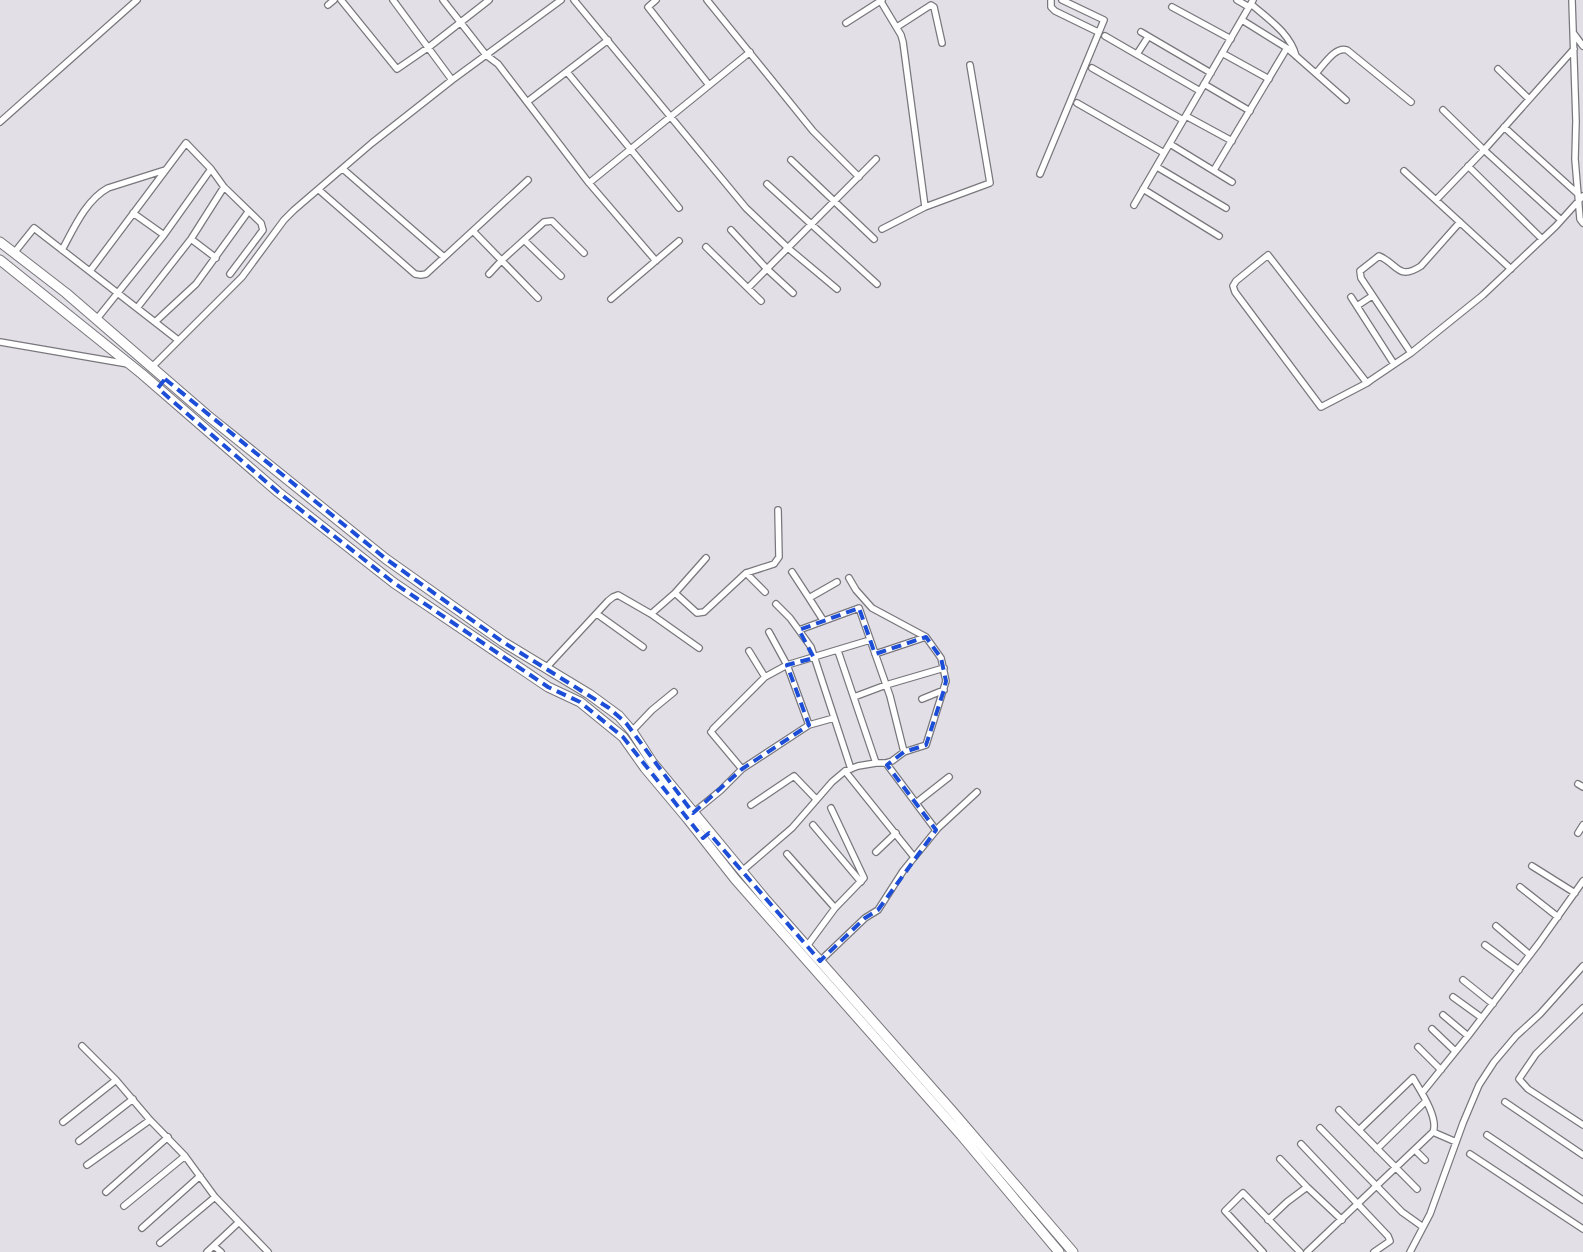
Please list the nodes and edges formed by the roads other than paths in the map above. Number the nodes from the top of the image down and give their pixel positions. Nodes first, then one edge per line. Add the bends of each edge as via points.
1 (137, 0) edge
2 (334, 0) edge
3 (341, 0) edge
4 (443, 0) edge
5 (489, 0) edge
6 (561, 0) edge
7 (574, 0) edge
8 (656, 0) edge
9 (707, 0) edge
10 (881, 0) edge
11 (1051, 0) edge
12 (1062, 0) edge
13 (1236, 0) edge
14 (1572, 0) edge
15 (396, 1) edge
16 (328, 4) dead end
17 (1251, 4) edge
18 (1172, 7) dead end
19 (1242, 20) junction
20 (460, 22) junction
21 (846, 23) dead end
22 (897, 28) junction
23 (1098, 32) junction
24 (1141, 32) dead end
25 (1574, 34) junction
26 (1105, 36) dead end
27 (1148, 37) junction
28 (1231, 39) junction
29 (608, 40) junction
30 (942, 43) dead end
31 (1583, 46) edge
32 (429, 47) junction
33 (1287, 48) junction
34 (1574, 49) junction
35 (750, 52) junction
36 (1137, 54) junction
37 (1222, 54) junction
38 (486, 55) junction
39 (1296, 56) junction
40 (970, 65) dead end
41 (1092, 68) dead end
42 (1498, 69) dead end
43 (567, 72) junction
44 (1211, 73) junction
45 (1316, 73) junction
46 (1269, 79) junction
47 (452, 80) junction
48 (1204, 84) junction
49 (709, 85) junction
50 (1200, 91) junction
51 (1529, 99) junction
52 (1346, 100) dead end
53 (527, 102) junction
54 (1411, 102) dead end
55 (1077, 103) dead end
56 (1443, 110) dead end
57 (1250, 111) junction
58 (670, 116) junction
59 (1185, 118) junction
60 (0, 122) edge
61 (1504, 127) junction
62 (1232, 141) junction
63 (1170, 144) junction
64 (630, 149) junction
65 (1484, 150) junction
66 (1164, 153) junction
67 (876, 159) dead end
68 (791, 160) dead end
69 (1468, 166) junction
70 (1156, 167) junction
71 (343, 168) junction
72 (211, 169) junction
73 (166, 170) junction
74 (1214, 170) junction
75 (1404, 171) dead end
76 (1040, 174) dead end
77 (858, 177) junction
78 (528, 180) dead end
79 (1232, 182) dead end
80 (589, 183) junction
81 (766, 184) dead end
82 (224, 188) junction
83 (1143, 189) junction
84 (319, 190) junction
85 (1580, 197) edge
86 (1436, 200) junction
87 (835, 201) junction
88 (1134, 205) dead end
89 (925, 207) junction
90 (679, 208) dead end
91 (1226, 208) dead end
92 (134, 212) junction
93 (248, 212) junction
94 (1561, 220) junction
95 (1460, 222) junction
96 (1583, 223) edge
97 (811, 225) junction
98 (882, 229) dead end
99 (473, 230) junction
100 (731, 230) dead end
101 (164, 235) junction
102 (1220, 236) dead end
103 (191, 239) junction
104 (874, 239) dead end
105 (1542, 239) junction
106 (524, 240) junction
107 (679, 241) dead end
108 (0, 242) edge
109 (706, 247) dead end
110 (788, 248) junction
111 (62, 250) junction
112 (14, 253) junction
113 (584, 254) dead end
114 (444, 257) junction
115 (216, 258) junction
116 (0, 260) edge
117 (502, 260) junction
118 (656, 260) junction
119 (767, 269) junction
120 (1511, 269) junction
121 (90, 271) junction
122 (230, 274) dead end
123 (489, 274) dead end
124 (561, 276) dead end
125 (877, 284) dead end
126 (748, 288) junction
127 (837, 289) dead end
128 (118, 292) junction
129 (792, 292) dead end
130 (1372, 296) junction
131 (1351, 297) dead end
132 (538, 298) dead end
133 (611, 299) dead end
134 (761, 301) dead end
135 (1356, 306) junction
136 (137, 308) junction
137 (96, 320) junction
138 (155, 322) junction
139 (178, 340) junction
140 (0, 342) edge
141 (1410, 353) junction
142 (130, 364) junction
143 (1394, 364) junction
144 (152, 367) junction
145 (165, 379) junction
146 (1367, 383) junction
147 (158, 388) junction
148 (778, 510) dead end
149 (706, 558) dead end
150 (792, 572) dead end
151 (746, 573) junction
152 (849, 578) dead end
153 (837, 582) dead end
154 (765, 592) dead end
155 (674, 593) junction
156 (809, 598) junction
157 (776, 604) dead end
158 (597, 614) junction
159 (651, 614) junction
160 (823, 620) junction
161 (799, 630) junction
162 (769, 632) dead end
163 (926, 636) junction
164 (870, 640) junction
165 (643, 647) dead end
166 (699, 648) dead end
167 (750, 650) dead end
168 (838, 651) junction
169 (875, 654) junction
170 (814, 658) junction
171 (788, 666) junction
172 (546, 668) junction
173 (944, 668) junction
174 (765, 676) junction
175 (886, 685) junction
176 (944, 690) junction
177 (674, 692) dead end
178 (854, 697) junction
179 (922, 699) dead end
180 (834, 718) junction
181 (809, 725) junction
182 (632, 731) junction
183 (904, 752) junction
184 (876, 763) junction
185 (886, 763) junction
186 (742, 769) junction
187 (848, 770) junction
188 (949, 777) dead end
189 (977, 792) dead end
190 (816, 799) junction
191 (916, 803) junction
192 (751, 805) dead end
193 (831, 808) dead end
194 (693, 813) junction
195 (1583, 825) edge
196 (813, 826) dead end
197 (936, 830) junction
198 (896, 833) junction
199 (1578, 833) dead end
200 (706, 835) junction
201 (876, 852) dead end
202 (787, 854) dead end
203 (914, 857) junction
204 (1532, 866) dead end
205 (742, 871) junction
206 (1583, 881) edge
207 (861, 882) junction
208 (1520, 888) dead end
209 (1575, 893) junction
210 (835, 908) junction
211 (1558, 916) junction
212 (1496, 926) dead end
213 (1485, 945) dead end
214 (807, 946) junction
215 (1530, 954) junction
216 (820, 961) junction
217 (1583, 966) edge
218 (1519, 970) junction
219 (1463, 980) dead end
220 (1453, 997) dead end
221 (1493, 1004) junction
222 (1582, 1010) edge
223 (1443, 1015) dead end
224 (1482, 1018) junction
225 (1432, 1029) dead end
226 (1468, 1036) junction
227 (82, 1046) dead end
228 (1418, 1047) dead end
229 (1455, 1052) junction
230 (1441, 1070) junction
231 (116, 1080) junction
232 (1422, 1093) junction
233 (133, 1099) junction
234 (1426, 1101) junction
235 (1505, 1102) dead end
236 (1339, 1110) dead end
237 (150, 1120) junction
238 (63, 1122) dead end
239 (1583, 1125) edge
240 (1320, 1128) dead end
241 (1359, 1130) junction
242 (1433, 1132) junction
243 (1486, 1135) dead end
244 (168, 1137) junction
245 (79, 1141) dead end
246 (1456, 1142) junction
247 (1301, 1144) dead end
248 (1377, 1149) junction
249 (1415, 1150) junction
250 (1470, 1154) dead end
251 (1583, 1155) edge
252 (185, 1156) junction
253 (1280, 1159) dead end
254 (1425, 1160) dead end
255 (87, 1165) dead end
256 (1396, 1168) junction
257 (200, 1176) junction
258 (1307, 1187) junction
259 (1376, 1187) junction
260 (1417, 1189) dead end
261 (106, 1192) dead end
262 (215, 1197) junction
263 (1583, 1200) edge
264 (1359, 1204) junction
265 (124, 1206) dead end
266 (1268, 1220) junction
267 (1342, 1220) junction
268 (239, 1222) junction
269 (1423, 1227) junction
270 (142, 1228) dead end
271 (1583, 1229) edge
272 (160, 1243) dead end
273 (214, 1246) junction
274 (206, 1252) edge
275 (221, 1252) edge
276 (268, 1252) edge
277 (1059, 1252) edge
278 (1073, 1252) edge
279 (1263, 1252) edge
280 (1300, 1252) edge
281 (1307, 1252) edge
282 (1374, 1252) edge
283 (1410, 1252) edge

1 - 60 street
2 - 16 street
3 - 32 street via 397,69
4 - 20 street
5 - 20 street
6 - 38 street
7 - 29 street
8 - 49 street via 648,7
9 - 35 street
10 - 21 street
10 - 22 street
11 - 23 street via 1055,11
12 - 23 street via 1102,18
13 - 17 street
14 - 25 street
15 - 32 street
17 - 19 street
17 - 39 street via 1291,42
18 - 28 street
19 - 28 street
19 - 33 street
20 - 32 street
20 - 38 street
22 - 30 street via 931,5
22 - 89 street via 903,42
23 - 76 street
24 - 27 street
25 - 31 street
25 - 34 street
26 - 36 street
27 - 36 street
27 - 44 street
28 - 37 street
29 - 43 street
29 - 58 street
32 - 47 street
33 - 39 street
33 - 46 street
34 - 51 street
34 - 85 street via 1575,158
35 - 49 street
35 - 77 street via 813,131
36 - 50 street
37 - 44 street
37 - 46 street
38 - 47 street
38 - 53 street via 498,64
39 - 45 street
40 - 89 street via 990,183
41 - 59 street
42 - 51 street
43 - 53 street
43 - 64 street
44 - 48 street
45 - 52 street
45 - 54 street via 1337,51 1347,50
46 - 57 street
47 - 71 street
48 - 50 street
48 - 57 street
49 - 58 street
50 - 59 street
51 - 61 street
53 - 80 street
55 - 66 street
56 - 65 street
57 - 62 street
58 - 64 street
58 - 110 street via 746,208
59 - 62 street
59 - 63 street
61 - 65 street
61 - 85 street
62 - 74 street
63 - 66 street
63 - 74 street
64 - 80 street
64 - 90 street
65 - 69 street
65 - 94 street
66 - 70 street
67 - 77 street
68 - 87 street
69 - 86 street
69 - 105 street
70 - 83 street
70 - 91 street
71 - 84 street
71 - 114 street
72 - 73 street via 186,143
72 - 82 street
72 - 101 street
73 - 92 street
73 - 111 street via 102,192 81,215
74 - 79 street
75 - 86 street
77 - 87 street
78 - 99 street
80 - 118 street
81 - 97 street
82 - 93 street
82 - 103 street
83 - 88 street
83 - 102 street
84 - 114 street via 415,274 426,274
84 - 139 street via 284,220 242,277
85 - 94 street
85 - 96 street via 1580,219
86 - 95 street
87 - 97 street
87 - 104 street
89 - 98 street
92 - 101 street
92 - 121 street
93 - 115 street
93 - 122 street via 261,223 263,230
94 - 105 street
95 - 120 street
95 - 130 street via 1427,259 1407,273 1379,256 1360,270
97 - 110 street
97 - 125 street
99 - 114 street
99 - 117 street
100 - 119 street
101 - 128 street
103 - 115 street
103 - 136 street
105 - 120 street
106 - 113 street via 549,221
106 - 117 street
106 - 124 street
107 - 118 street
108 - 112 main road
109 - 126 street
110 - 119 street
110 - 127 street
111 - 112 street via 34,228
111 - 121 street
112 - 137 main road
115 - 138 street via 196,284
116 - 142 main road
117 - 123 street
117 - 132 street
118 - 133 street
119 - 126 street
119 - 129 street
120 - 141 street
121 - 128 street
126 - 134 street
128 - 136 street
128 - 137 street
130 - 135 street
130 - 141 street
131 - 135 street
135 - 143 street
136 - 138 street
137 - 144 main road
138 - 139 street
139 - 144 street
140 - 142 street
141 - 143 street
142 - 147 main road
143 - 146 street
144 - 145 main road
145 - 147 main road
145 - 172 main road via 386,559 503,642
146 - 146 street via 1268,255 1236,281 1233,286 1235,292 1321,408
147 - 200 main road via 278,492 394,583 548,688 588,708 622,737 645,768
148 - 151 street via 777,561
149 - 155 street
150 - 156 street
151 - 154 street
151 - 155 street via 704,612 697,613
152 - 163 street via 872,608
153 - 156 street
155 - 159 street
156 - 160 street
157 - 161 street
158 - 159 street via 618,595
158 - 165 street
158 - 172 street
159 - 166 street
160 - 161 street
160 - 164 street via 858,608
161 - 170 street
162 - 171 street
163 - 169 street
163 - 173 street
164 - 168 street
164 - 169 street
167 - 174 street
168 - 170 street
168 - 178 street
169 - 175 street
170 - 171 street
170 - 180 street
171 - 174 street
171 - 181 street
172 - 182 main road via 609,708
173 - 175 street
173 - 176 street
174 - 186 street via 712,731
175 - 178 street
175 - 183 street
176 - 179 street
176 - 183 street via 926,745
177 - 182 street
178 - 184 street
180 - 181 street
180 - 187 street
181 - 186 street
182 - 194 main road
183 - 185 street
184 - 185 street
184 - 187 street
185 - 191 street
186 - 194 street
187 - 190 street
187 - 198 street
188 - 191 street
189 - 197 street
190 - 192 street via 794,776
190 - 205 street via 792,828
191 - 197 street
193 - 207 street via 864,876
194 - 200 main road
195 - 199 street
196 - 207 street
197 - 203 street
198 - 201 street
198 - 203 street
200 - 205 main road
200 - 277 main road via 735,879 962,1135
202 - 210 street
203 - 216 street via 878,910 865,918
204 - 209 street
205 - 214 main road
206 - 209 street
207 - 210 street
208 - 211 street
209 - 211 street
210 - 214 street
211 - 215 street
212 - 215 street
213 - 218 street
214 - 216 main road
215 - 218 street
216 - 278 main road
217 - 246 street via 1494,1062 1479,1085
218 - 221 street
219 - 221 street
220 - 224 street
221 - 224 street
222 - 239 street via 1536,1054 1519,1080
223 - 226 street
224 - 226 street
225 - 229 street
226 - 229 street
227 - 231 street
228 - 230 street
229 - 230 street
230 - 232 street
231 - 233 street
231 - 238 street
232 - 234 street
232 - 241 street via 1413,1078
233 - 237 street
233 - 245 street
234 - 242 street via 1435,1122
234 - 248 street
235 - 251 street
236 - 241 street
237 - 244 street
237 - 255 street
240 - 259 street
241 - 248 street
242 - 246 street
242 - 249 street
243 - 263 street
244 - 252 street
244 - 261 street
246 - 269 street
247 - 264 street
248 - 256 street
249 - 254 street
249 - 256 street
250 - 271 street
252 - 257 street
252 - 265 street
253 - 258 street
256 - 259 street
256 - 260 street
257 - 262 street
257 - 270 street
258 - 266 street
258 - 267 street
259 - 264 street
259 - 269 street via 1408,1218
262 - 268 street
262 - 272 street
264 - 267 street
264 - 282 street via 1390,1239 1388,1244
266 - 279 street via 1244,1193 1225,1211
266 - 280 street
267 - 281 street
268 - 273 street
268 - 276 street
269 - 283 street
273 - 274 street
273 - 275 street

